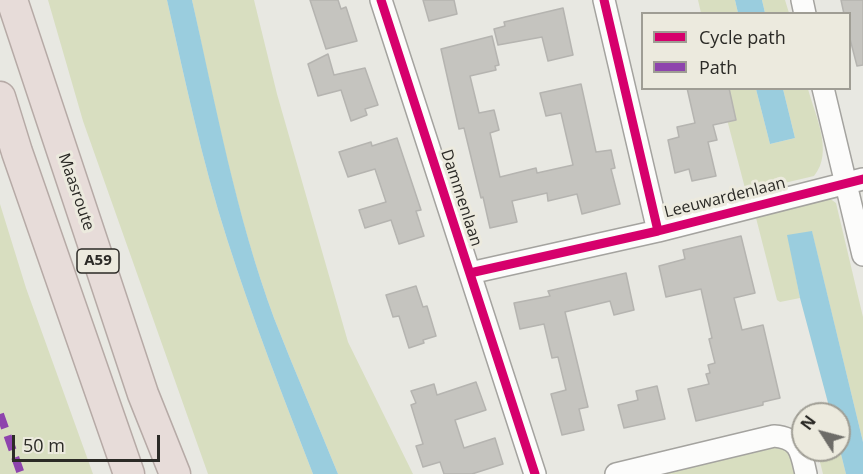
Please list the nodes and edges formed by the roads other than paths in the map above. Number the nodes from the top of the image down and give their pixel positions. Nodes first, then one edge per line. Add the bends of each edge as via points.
1 (12, 0) edge
2 (24, 0) edge
3 (381, 0) edge
4 (604, 0) edge
5 (26, 45) junction
6 (824, 90) edge
7 (0, 97) edge
8 (854, 181) edge
9 (658, 231) junction
10 (863, 255) edge
11 (470, 273) junction
12 (129, 474) edge
13 (175, 474) edge
14 (535, 474) edge
15 (616, 474) edge
16 (806, 474) edge

1 - 5 highway, A59
2 - 5 highway, A59
3 - 11 street, Dammenlaan
4 - 9 street
5 - 13 highway, Maasroute / A59 via 143,394
6 - 8 street
7 - 12 highway, A59
8 - 9 street, Leeuwardenlaan
8 - 10 street
9 - 11 street, Leeuwardenlaan
11 - 14 street, Dammenlaan
15 - 16 street via 774,436 797,445

